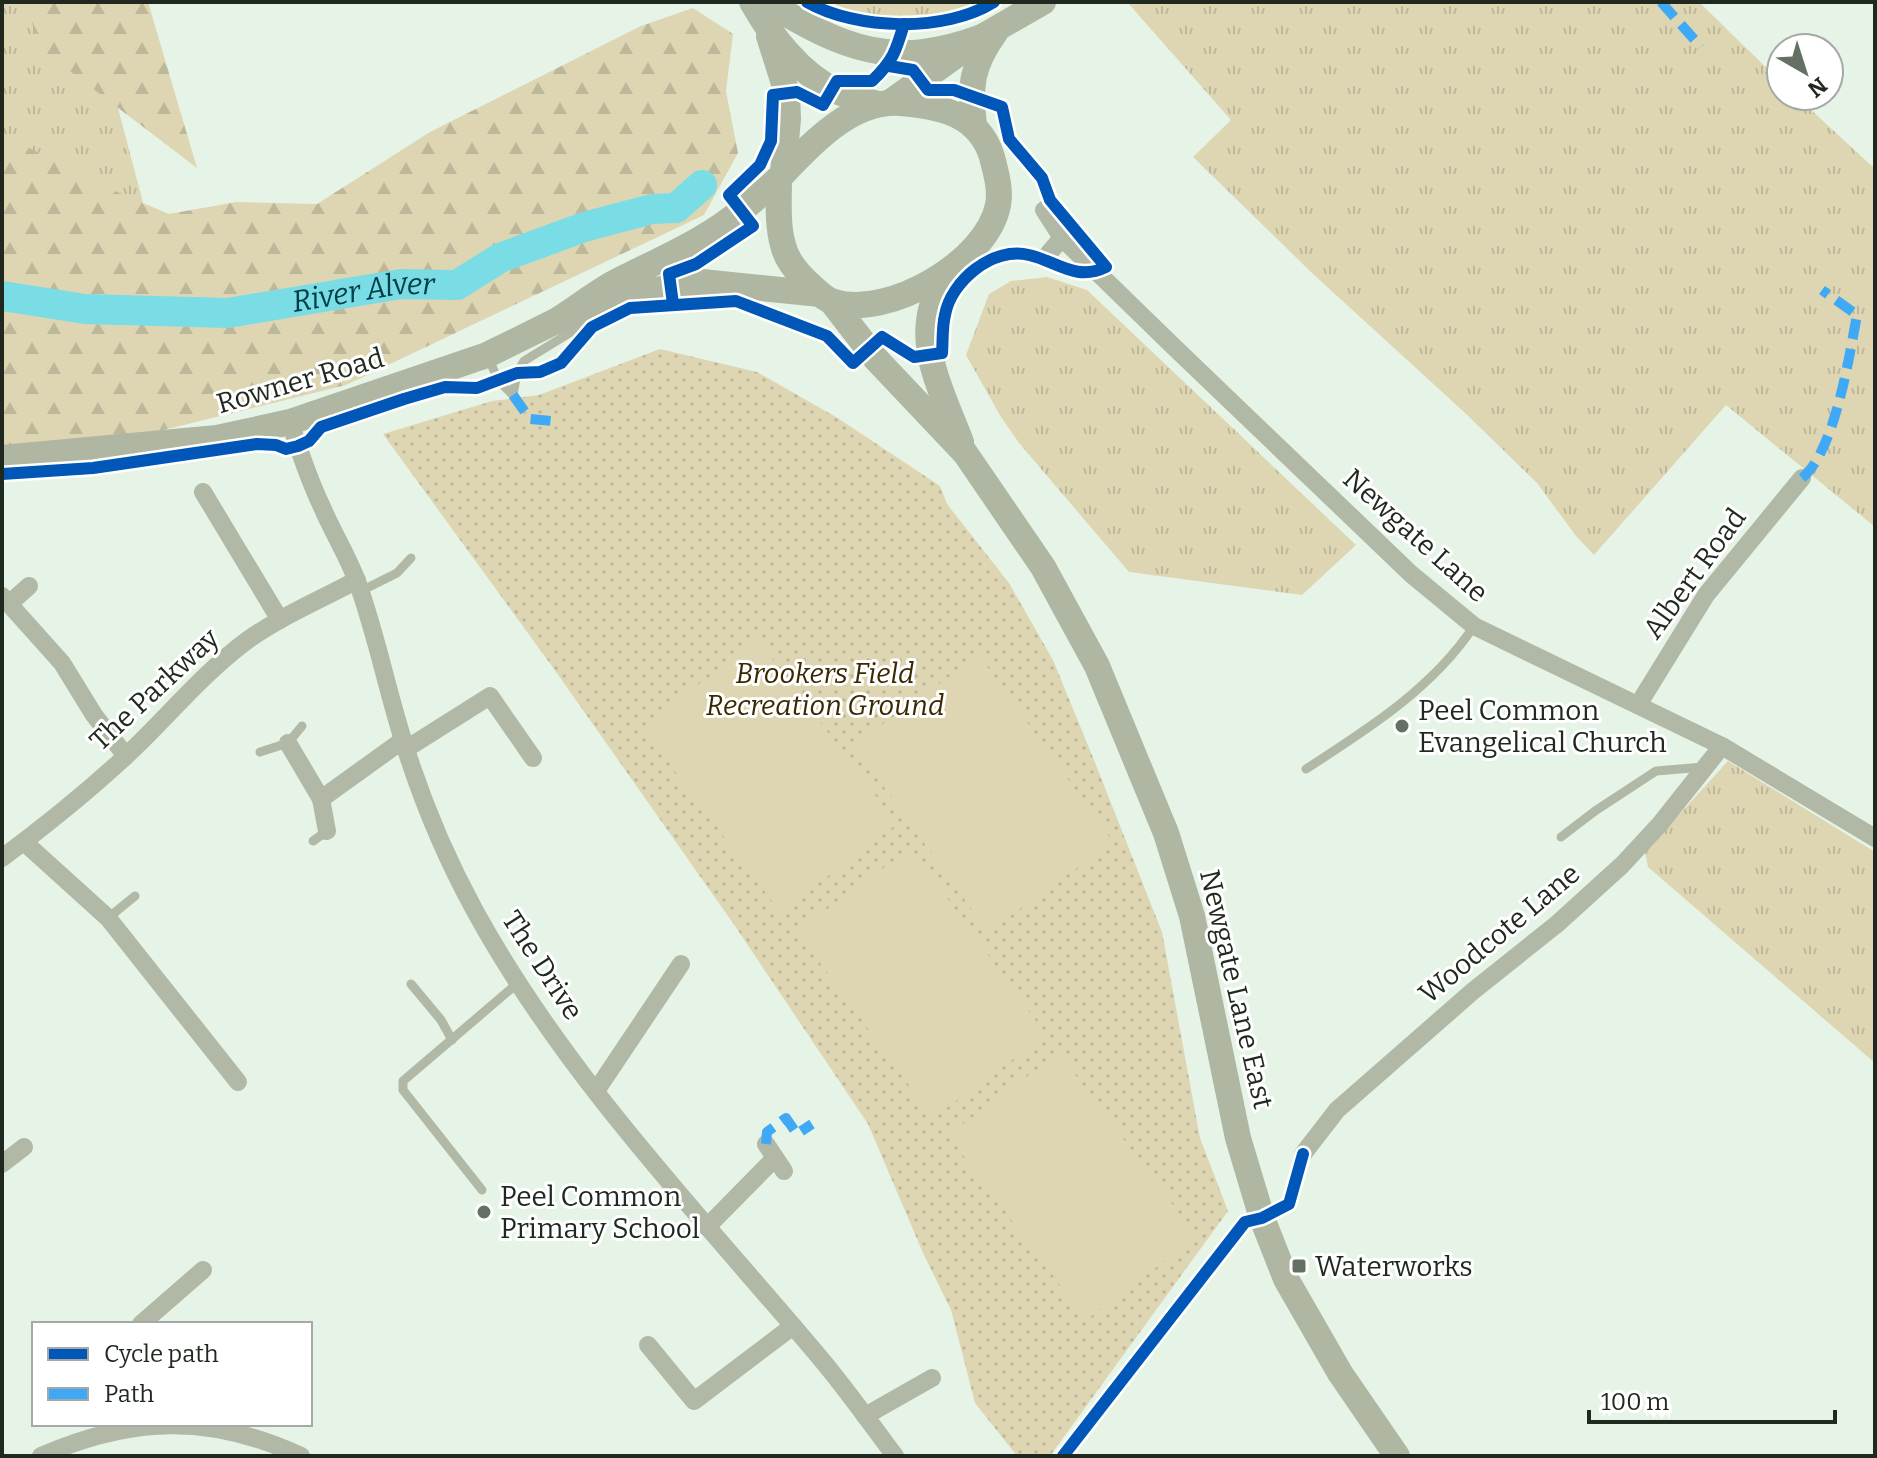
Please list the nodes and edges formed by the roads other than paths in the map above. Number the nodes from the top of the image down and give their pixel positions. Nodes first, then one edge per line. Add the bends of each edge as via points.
1 (1043, 2) edge
2 (761, 9) edge
3 (989, 34) junction
4 (884, 104) junction
5 (974, 125) junction
6 (781, 176) junction
7 (1044, 210) dead end
8 (1062, 238) junction
9 (1049, 253) dead end
10 (951, 269) junction
11 (632, 294) junction
12 (826, 298) junction
13 (556, 321) junction
14 (487, 355) junction
15 (290, 422) junction
16 (965, 453) junction
17 (2, 458) edge
18 (1802, 478) dead end
19 (203, 492) dead end
20 (411, 558) dead end
21 (29, 586) dead end
22 (359, 586) junction
23 (6, 600) edge
24 (280, 620) junction
25 (1474, 626) junction
26 (1638, 705) junction
27 (302, 726) dead end
28 (288, 743) junction
29 (404, 745) junction
30 (1722, 746) junction
31 (260, 752) dead end
32 (126, 756) junction
33 (533, 758) dead end
34 (1708, 766) junction
35 (1306, 769) dead end
36 (321, 799) junction
37 (320, 836) dead end
38 (1561, 837) dead end
39 (1875, 838) edge
40 (24, 842) junction
41 (2, 858) edge
42 (135, 896) dead end
43 (108, 918) junction
44 (681, 964) dead end
45 (519, 982) junction
46 (411, 984) dead end
47 (452, 1040) junction
48 (238, 1082) dead end
49 (596, 1091) junction
50 (24, 1147) dead end
51 (1303, 1154) dead end
52 (775, 1158) dead end
53 (2, 1164) edge
54 (482, 1190) dead end
55 (707, 1227) junction
56 (203, 1270) dead end
57 (143, 1322) edge
58 (793, 1326) junction
59 (648, 1345) dead end
60 (932, 1378) dead end
61 (865, 1416) junction
62 (134, 1426) edge
63 (190, 1426) edge
64 (106, 1428) edge
65 (41, 1456) edge
66 (301, 1456) edge
67 (895, 1456) edge
68 (1397, 1456) edge

1 - 3 main road
2 - 3 main road via 880,53 951,49
2 - 4 main road via 804,69 822,83
2 - 6 main road via 787,93
3 - 4 main road
3 - 5 main road via 970,96
4 - 5 main road via 944,110
4 - 6 main road via 839,122
5 - 10 main road via 990,151 998,204 981,239
6 - 12 main road via 783,246 793,268
6 - 13 main road, Rowner Road via 731,218
7 - 8 street, Newgate Lane
8 - 9 street
8 - 25 street, Newgate Lane via 1411,574
10 - 12 main road via 909,293 870,304
10 - 16 main road, Newgate Lane East via 933,302 929,354
11 - 12 main road, Rowner Road via 702,282
11 - 13 main road, Rowner Road
11 - 14 lane via 524,361 513,395 498,380
12 - 16 main road, Newgate Lane East
13 - 14 main road, Rowner Road
14 - 15 main road, Rowner Road
15 - 17 main road, Rowner Road via 217,438
15 - 22 street, The Drive via 321,506
16 - 68 main road, Newgate Lane East via 1043,567 1097,666 1166,833 1192,916 1238,1138 1262,1218 1286,1279 1340,1373
18 - 26 street, Albert Road via 1706,595
19 - 24 street
20 - 22 lane via 397,573
21 - 23 street
22 - 24 street, The Parkway
22 - 29 street, The Drive
23 - 32 street via 62,663
24 - 32 street, The Parkway via 213,669
25 - 26 street, Newgate Lane
25 - 35 lane via 1439,671 1362,733
26 - 30 street, Newgate Lane
27 - 28 lane
28 - 31 lane
28 - 36 street
29 - 33 street via 490,696
29 - 36 street
29 - 45 street, The Drive via 443,848
30 - 34 street, Woodcote Lane
30 - 39 street, Newgate Lane
32 - 40 street, The Parkway
34 - 38 lane via 1656,771
34 - 51 street, Woodcote Lane via 1622,865 1337,1110
36 - 37 street
40 - 41 street, The Parkway
40 - 43 street
42 - 43 lane
43 - 48 street
44 - 49 street
45 - 47 lane
45 - 49 street, The Drive
46 - 47 lane
47 - 54 lane via 403,1081 403,1090
49 - 55 street, The Drive
50 - 53 street
52 - 55 street
55 - 58 street, The Drive
56 - 57 street
58 - 59 street via 694,1401
58 - 61 street, The Drive
60 - 61 street
61 - 67 street, The Drive
62 - 64 street
63 - 66 street via 262,1439
64 - 65 street

